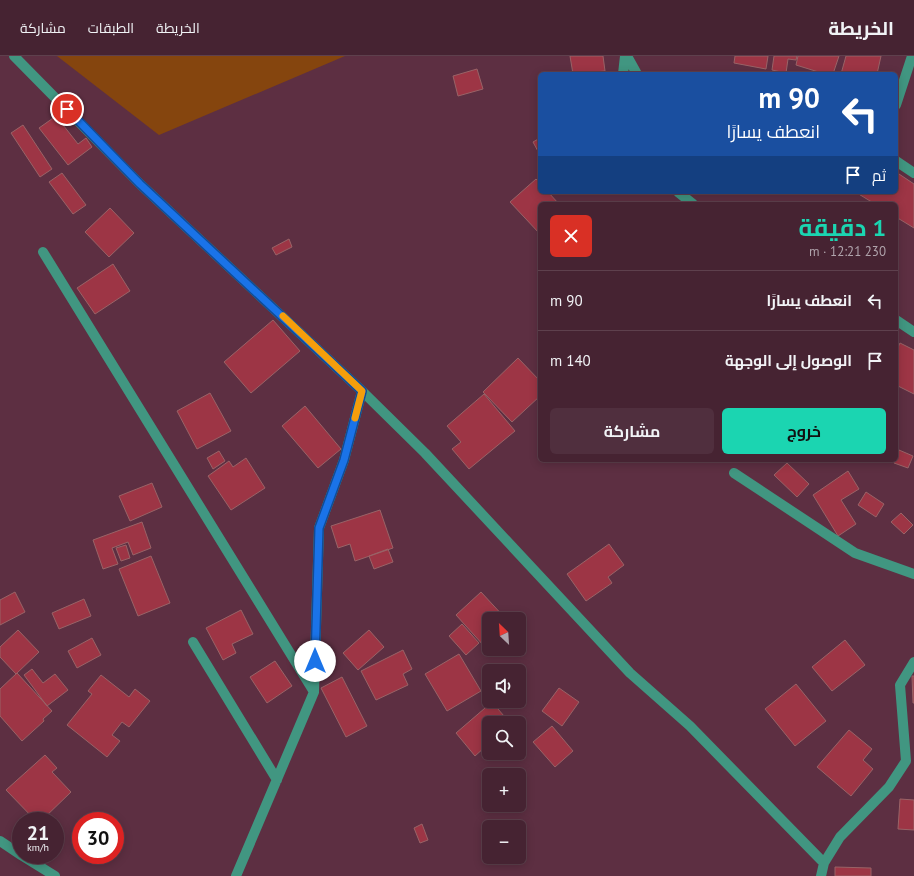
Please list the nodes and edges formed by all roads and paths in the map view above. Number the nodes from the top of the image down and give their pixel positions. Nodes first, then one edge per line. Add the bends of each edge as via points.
1 (14, 56) edge
2 (626, 56) edge
3 (912, 56) edge
4 (623, 72) edge
5 (636, 72) edge
6 (898, 99) edge
7 (898, 162) edge
8 (914, 173) edge
9 (680, 194) edge
10 (690, 202) edge
11 (43, 252) dead end
12 (898, 321) edge
13 (914, 332) edge
14 (362, 391) junction
15 (734, 473) dead end
16 (914, 574) edge
17 (192, 642) dead end
18 (914, 662) edge
19 (314, 692) junction
20 (277, 780) junction
21 (0, 841) edge
22 (12, 849) edge
23 (824, 863) junction
24 (35, 864) edge
25 (54, 876) edge
26 (236, 876) edge
27 (822, 876) edge

1 - 14 street via 140,184
2 - 4 street
2 - 5 street
3 - 6 street
7 - 8 street
9 - 10 street
11 - 19 street
12 - 13 street
14 - 19 street via 344,460 319,528
14 - 23 street via 425,453 630,673 690,726
15 - 16 street via 855,553
17 - 20 street
18 - 23 street via 900,685 906,760 889,786 840,837
19 - 20 street
20 - 26 street
21 - 22 street
23 - 27 street
24 - 25 street

